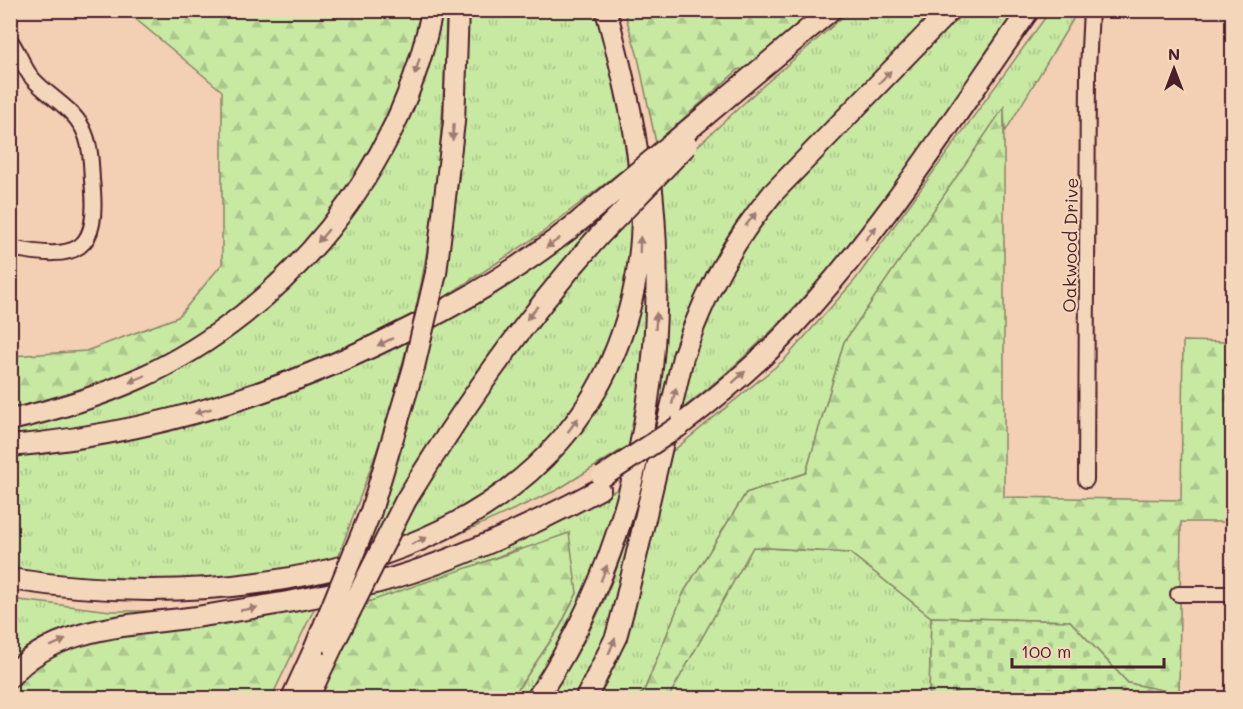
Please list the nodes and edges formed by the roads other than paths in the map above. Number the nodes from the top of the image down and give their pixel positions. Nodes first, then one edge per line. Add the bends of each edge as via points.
1 (432, 10) edge
2 (458, 10) edge
3 (606, 10) edge
4 (615, 10) edge
5 (831, 10) edge
6 (950, 10) edge
7 (1029, 10) edge
8 (1039, 10) edge
9 (1091, 10) edge
10 (10, 40) edge
11 (974, 88) junction
12 (687, 138) junction
13 (10, 248) edge
14 (10, 420) edge
15 (10, 446) edge
16 (1086, 480) dead end
17 (601, 483) junction
18 (10, 579) edge
19 (10, 587) edge
20 (1178, 594) dead end
21 (1233, 594) edge
22 (308, 651) junction
23 (10, 677) edge
24 (278, 699) edge
25 (292, 699) edge
26 (308, 699) edge
27 (537, 699) edge
28 (586, 699) edge

1 -> 14 highway via 416,72 392,129 356,192 303,260 233,322 171,362 93,397
2 -> 22 highway, bridge via 454,122 436,273 414,367 371,511 342,586
18 -> 3 highway via 104,589 192,590 281,581 335,570 393,552 458,521 536,467 578,419 610,363 629,310 638,265 638,159
27 -> 4 highway via 583,620 610,556 644,427 655,343 658,259 653,198 639,96
5 - 12 highway
28 -> 6 highway via 616,637 693,324 725,257 773,193
7 - 11 highway
8 - 11 highway via 999,69
9 - 16 street, Oakwood Drive
10 - 13 street via 31,77 79,121 88,143 94,222 81,246 58,253
17 -> 11 highway, bridge via 726,390 773,346 879,223
12 -> 15 highway, bridge via 568,232 473,294 390,340 311,375 160,423
12 -> 26 highway, bridge via 545,297 495,361 406,500
17 - 19 highway via 463,545 389,569 318,585 133,599
23 -> 17 highway via 35,654 86,634 284,603 379,582 428,566 531,524
20 - 21 street
22 - 24 highway
22 - 25 highway

